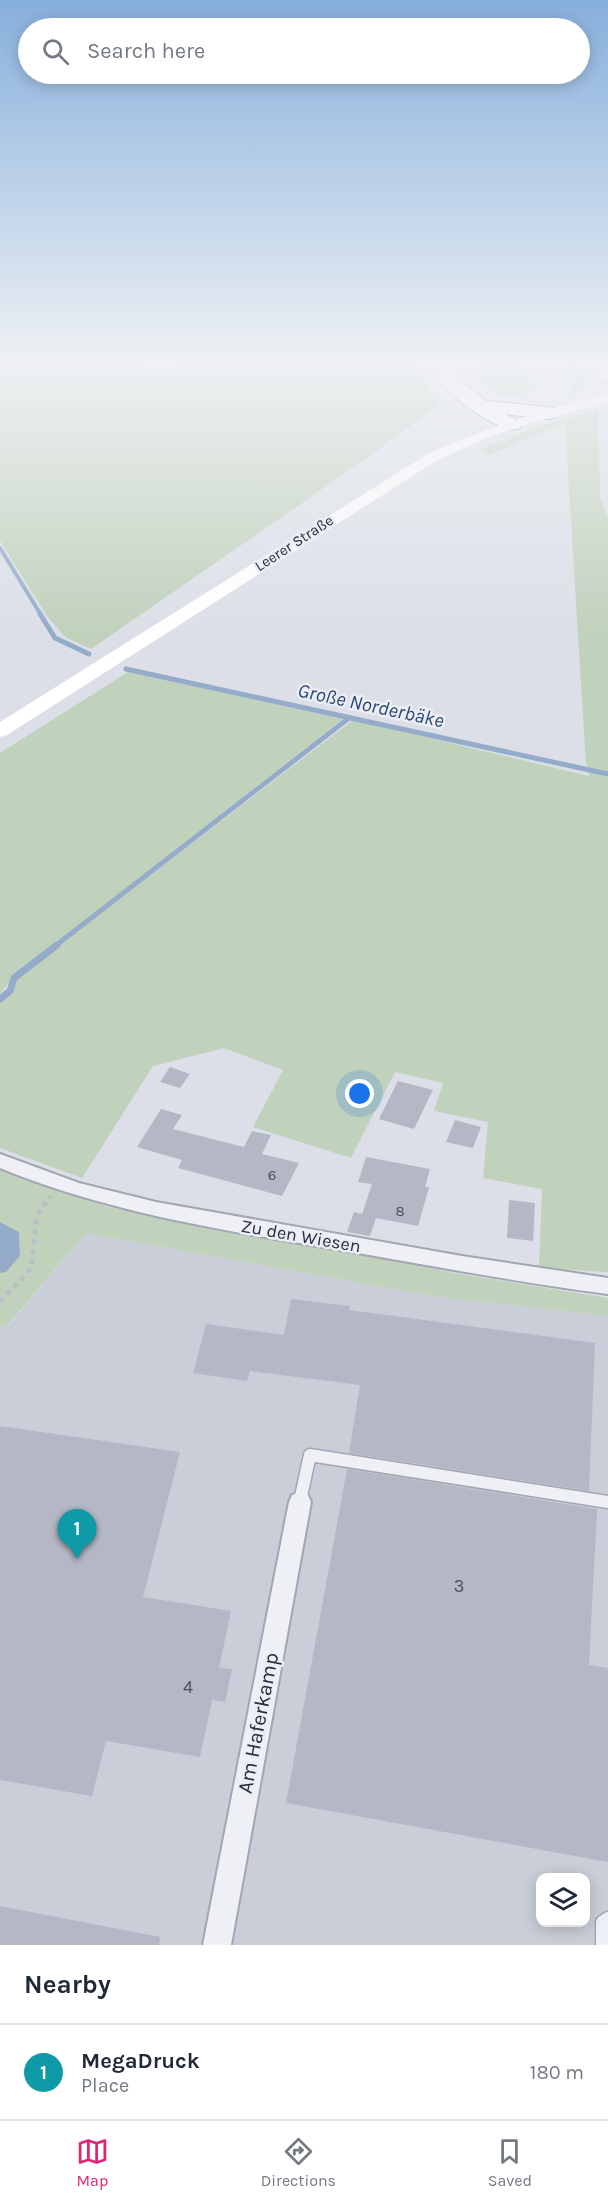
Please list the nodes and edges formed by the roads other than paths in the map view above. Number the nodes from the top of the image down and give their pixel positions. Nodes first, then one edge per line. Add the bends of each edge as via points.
1 (444, 453) edge
2 (0, 731) edge
3 (0, 1161) edge
4 (608, 1286) edge
5 (300, 1502) joint
6 (608, 1502) edge
7 (608, 1918) edge
8 (217, 1945) edge
9 (602, 1945) edge

1 - 2 main road, Leerer Straße via 404,473
3 - 4 street, Zu den Wiesen via 59,1185 213,1221 533,1277
5 - 6 lane via 310,1455
5 - 8 street, Am Haferkamp
7 - 9 lane via 602,1922

